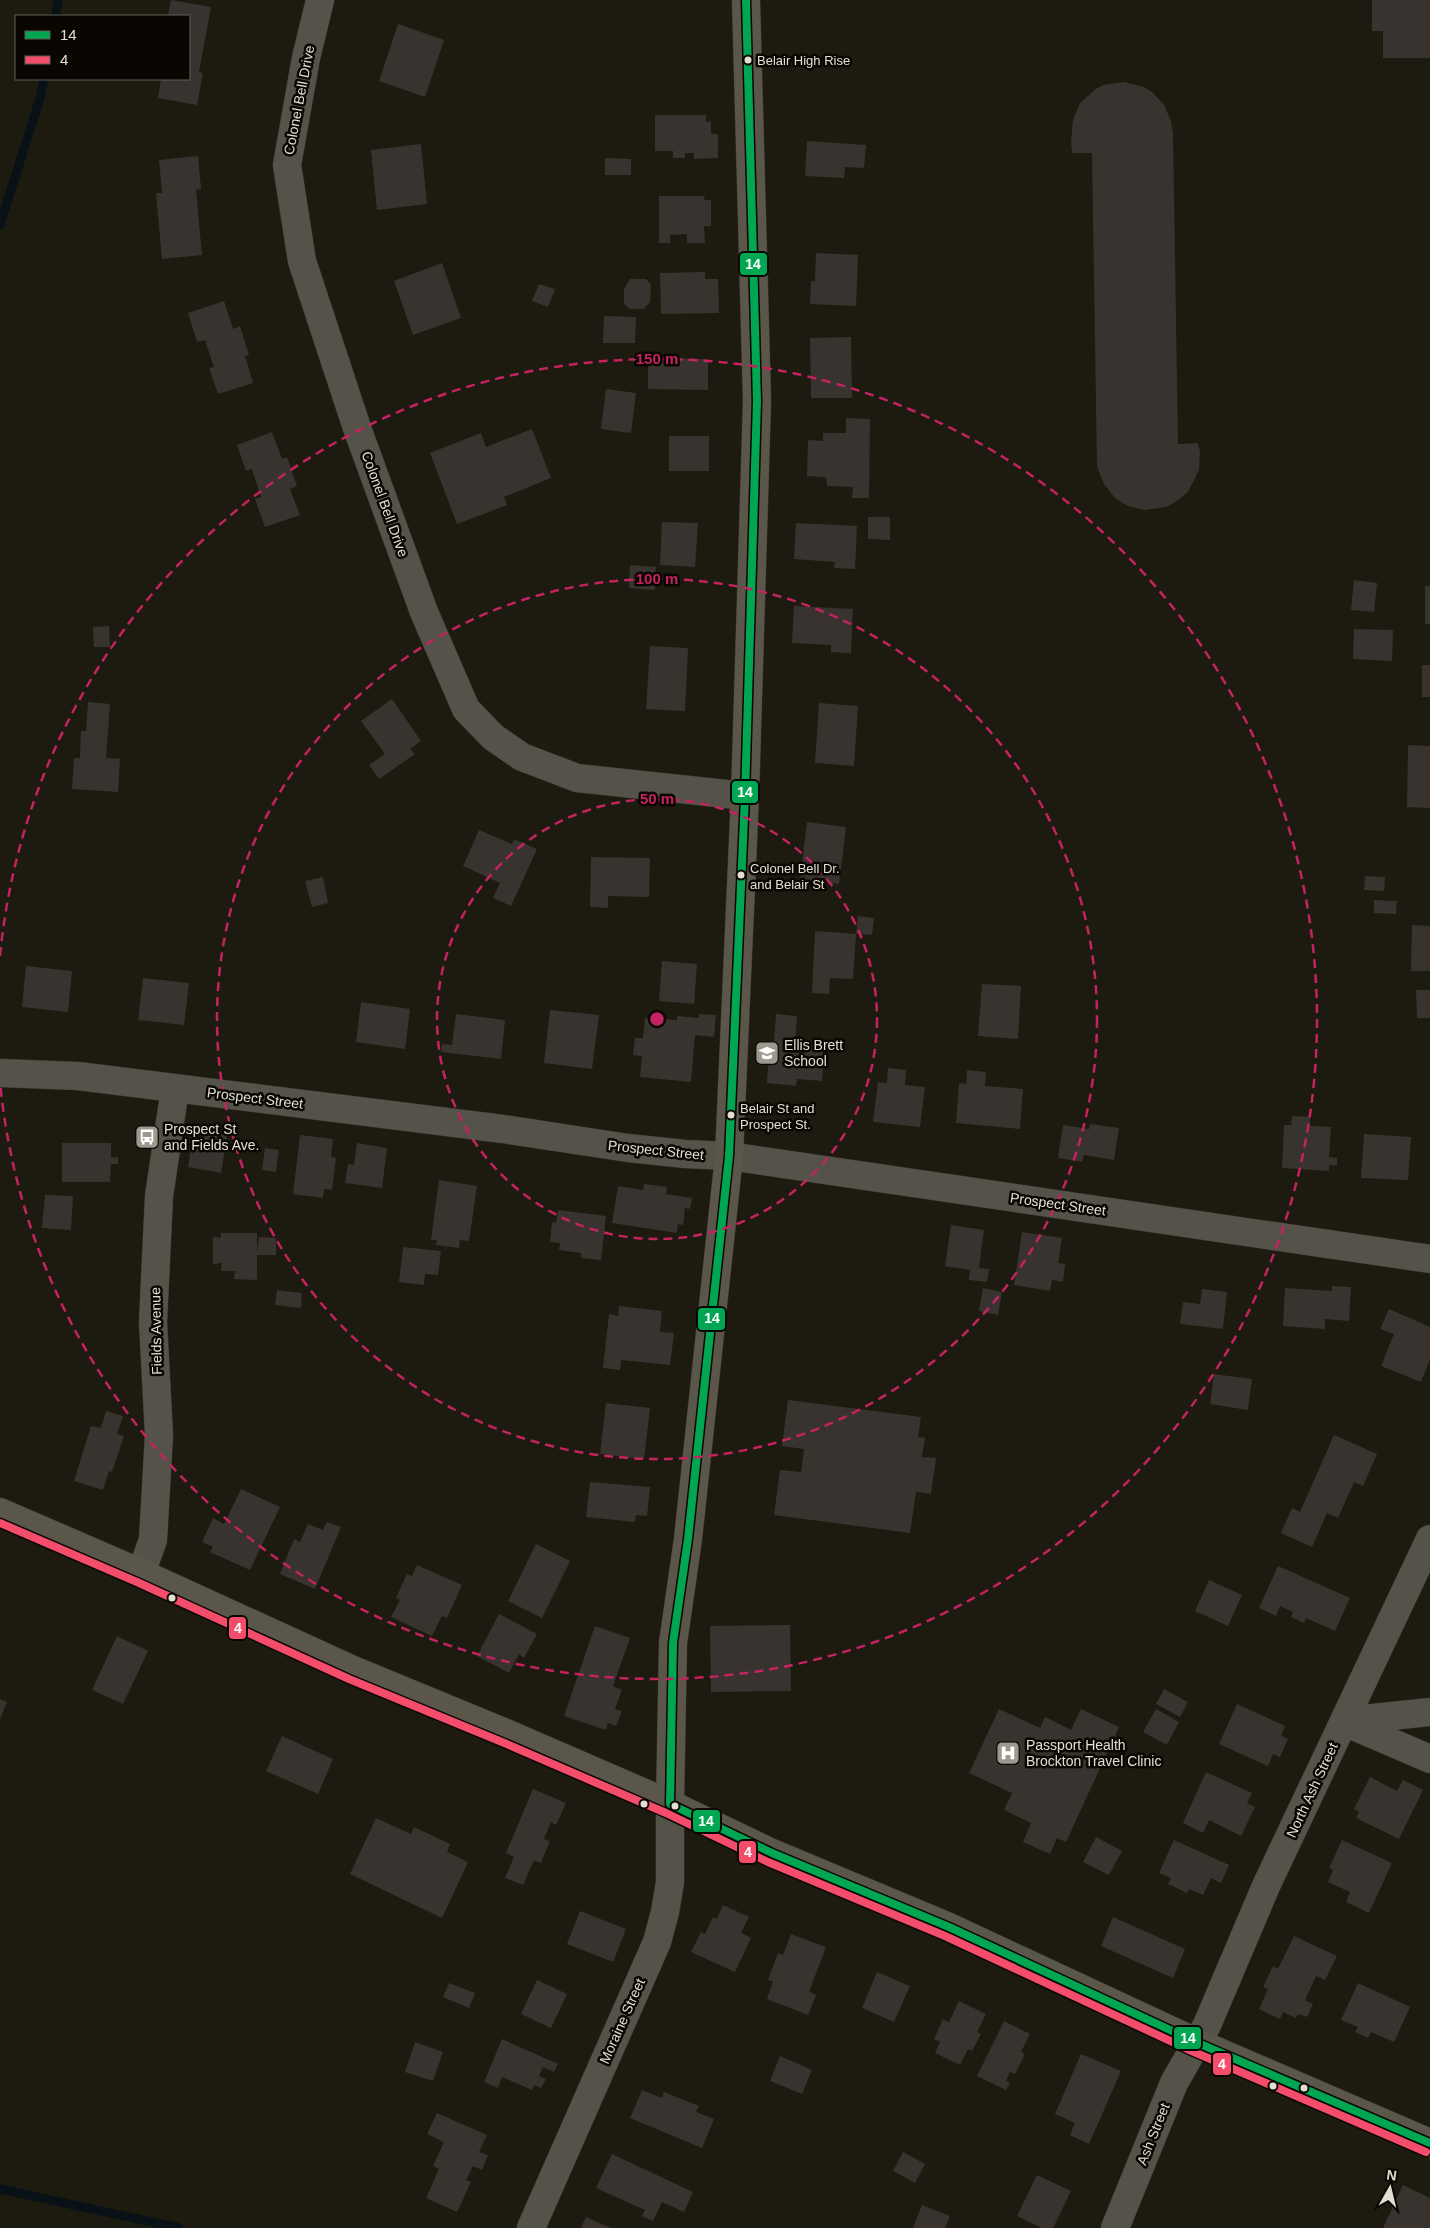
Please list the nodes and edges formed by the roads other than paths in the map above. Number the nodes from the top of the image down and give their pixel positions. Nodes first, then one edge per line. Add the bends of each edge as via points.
1 (320, 0) edge
2 (746, 0) edge
3 (745, 796) junction
4 (0, 1073) edge
5 (175, 1089) junction
6 (730, 1156) junction
7 (1430, 1259) edge
8 (0, 1512) edge
9 (1430, 1539) edge
10 (141, 1573) junction
11 (1430, 1712) edge
12 (1344, 1722) junction
13 (1430, 1759) edge
14 (670, 1804) junction
15 (1198, 2043) junction
16 (1430, 2143) edge
17 (531, 2228) edge
18 (1115, 2228) edge

1 - 3 street, Colonel Bell Drive via 287,165 302,261 357,428 421,603 466,709 493,737 522,757 577,778
2 - 3 main road via 757,401
3 - 6 main road
4 - 5 street, Prospect Street via 78,1076
5 - 6 street, Prospect Street via 503,1129 628,1148
5 - 10 street, Fields Avenue via 159,1196 153,1322 159,1435 153,1540
6 - 7 street, Prospect Street
6 - 14 main road via 688,1539 673,1643
8 - 10 main road
9 - 12 street, North Ash Street
10 - 14 main road via 353,1670
11 - 12 street
12 - 13 street
12 - 15 street, North Ash Street via 1266,1886
14 - 15 main road via 772,1853 949,1927
14 - 17 street, Moraine Street via 670,1882 657,1942
15 - 16 main road
15 - 18 street, Ash Street via 1174,2082

